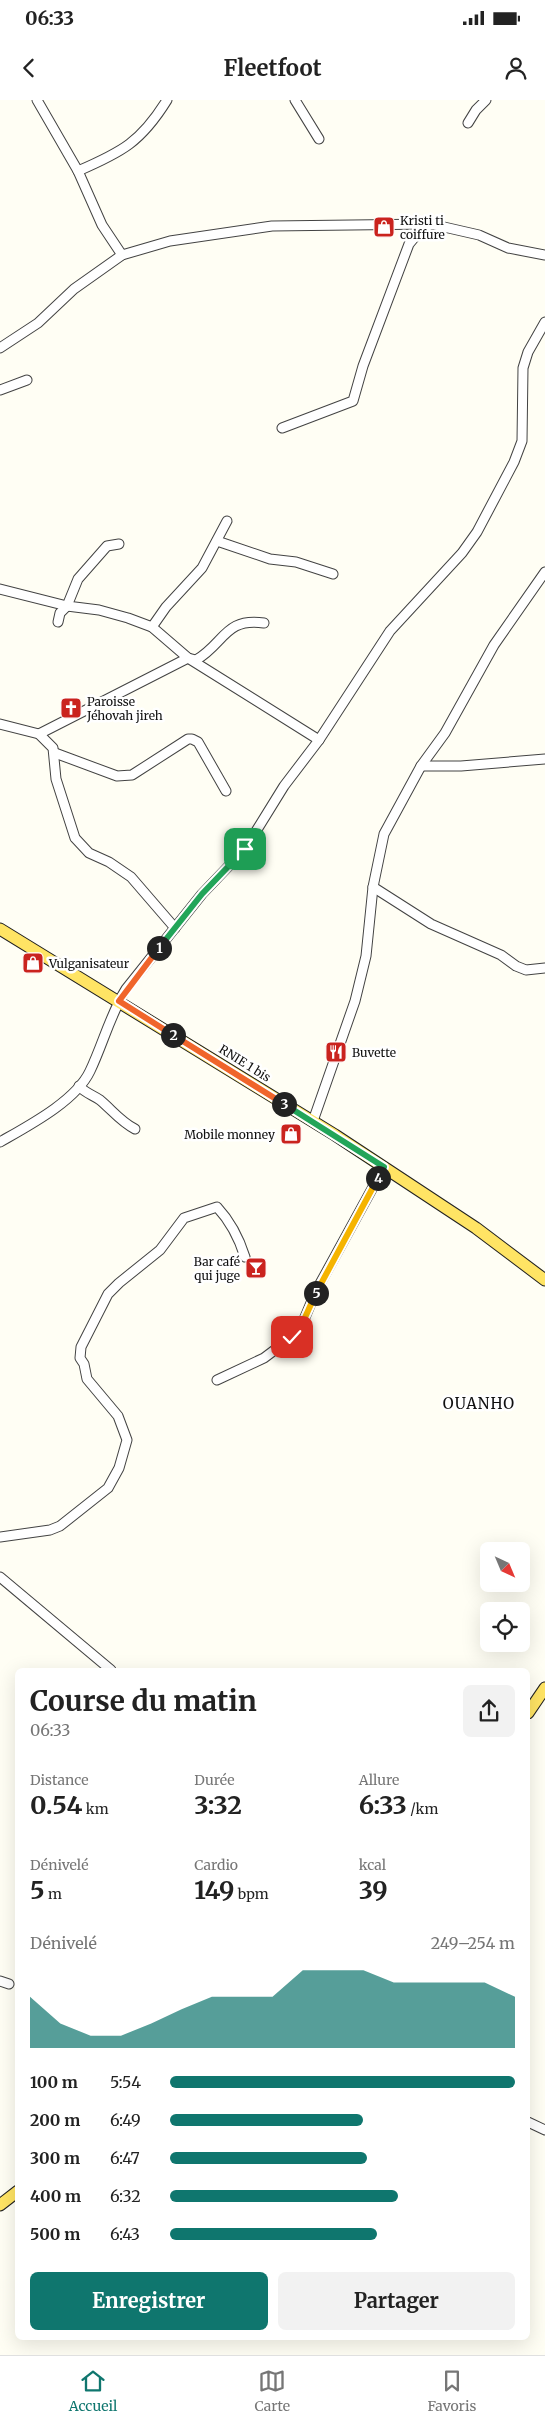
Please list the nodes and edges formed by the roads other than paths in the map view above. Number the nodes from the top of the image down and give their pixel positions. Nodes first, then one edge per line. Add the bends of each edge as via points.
1 (37, 100) edge
2 (167, 100) edge
3 (295, 100) edge
4 (486, 100) edge
5 (468, 123) dead end
6 (319, 139) dead end
7 (78, 171) junction
8 (431, 224) junction
9 (122, 256) junction
10 (545, 256) edge
11 (545, 322) edge
12 (0, 348) edge
13 (27, 380) dead end
14 (0, 390) edge
15 (282, 428) dead end
16 (227, 520) dead end
17 (217, 541) junction
18 (119, 544) dead end
19 (545, 572) edge
20 (333, 574) dead end
21 (0, 589) edge
22 (66, 606) junction
23 (58, 622) dead end
24 (264, 623) dead end
25 (152, 627) junction
26 (188, 658) junction
27 (0, 724) edge
28 (40, 734) junction
29 (319, 740) junction
30 (55, 752) junction
31 (545, 759) edge
32 (421, 766) junction
33 (226, 791) dead end
34 (373, 887) junction
35 (175, 928) junction
36 (0, 929) edge
37 (545, 968) edge
38 (119, 1001) junction
39 (79, 1086) junction
40 (313, 1121) junction
41 (135, 1129) dead end
42 (0, 1142) edge
43 (384, 1167) junction
44 (245, 1257) dead end
45 (544, 1277) edge
46 (217, 1380) dead end
47 (0, 1536) edge
48 (0, 1577) edge
49 (108, 1668) edge
50 (545, 1688) edge
51 (530, 1710) edge
52 (530, 2123) edge
53 (545, 2130) edge
54 (15, 2193) edge
55 (0, 2205) edge

1 - 7 street
2 - 7 street via 132,144 115,156
3 - 6 street
4 - 5 street
7 - 9 street via 102,225
8 - 9 street via 272,226 170,241
8 - 10 street
8 - 15 street via 409,244 353,401
9 - 12 street via 74,289 38,323
11 - 29 street via 523,368 522,441 477,532 462,553 390,631
13 - 14 street
16 - 17 street
17 - 20 street via 270,559 296,562
17 - 25 street via 202,568
18 - 22 street via 107,546 78,579
19 - 32 street via 494,645 445,733
21 - 22 street
22 - 23 street
22 - 25 street via 99,610
24 - 26 street via 248,621 231,628 201,657 196,660
25 - 26 street
26 - 28 street
26 - 29 street
27 - 28 street
28 - 30 street
29 - 35 street via 284,786 245,849
30 - 33 street via 117,776 132,775 192,739 198,742
30 - 35 street via 56,779 75,838 89,854 109,862 131,877
31 - 32 street
32 - 34 street via 384,834
34 - 37 street via 431,924 501,955 516,966 526,970
34 - 40 street via 366,956 355,1001
35 - 38 street
36 - 38 main road, RNIE 1 bis
38 - 39 street via 90,1073
38 - 40 main road, RNIE 1 bis
39 - 41 street via 98,1098 124,1124
39 - 42 street via 41,1118
40 - 43 main road, RNIE 1 bis
43 - 45 main road, RNIE 1 bis
43 - 46 street via 303,1322 292,1337 264,1358
44 - 47 street via 238,1237 217,1207 203,1210 184,1218 160,1250 108,1294 84,1339 80,1358 87,1379 118,1416 128,1440 119,1468 108,1488 60,1526
48 - 49 street
50 - 51 main road
52 - 53 street
54 - 55 main road

